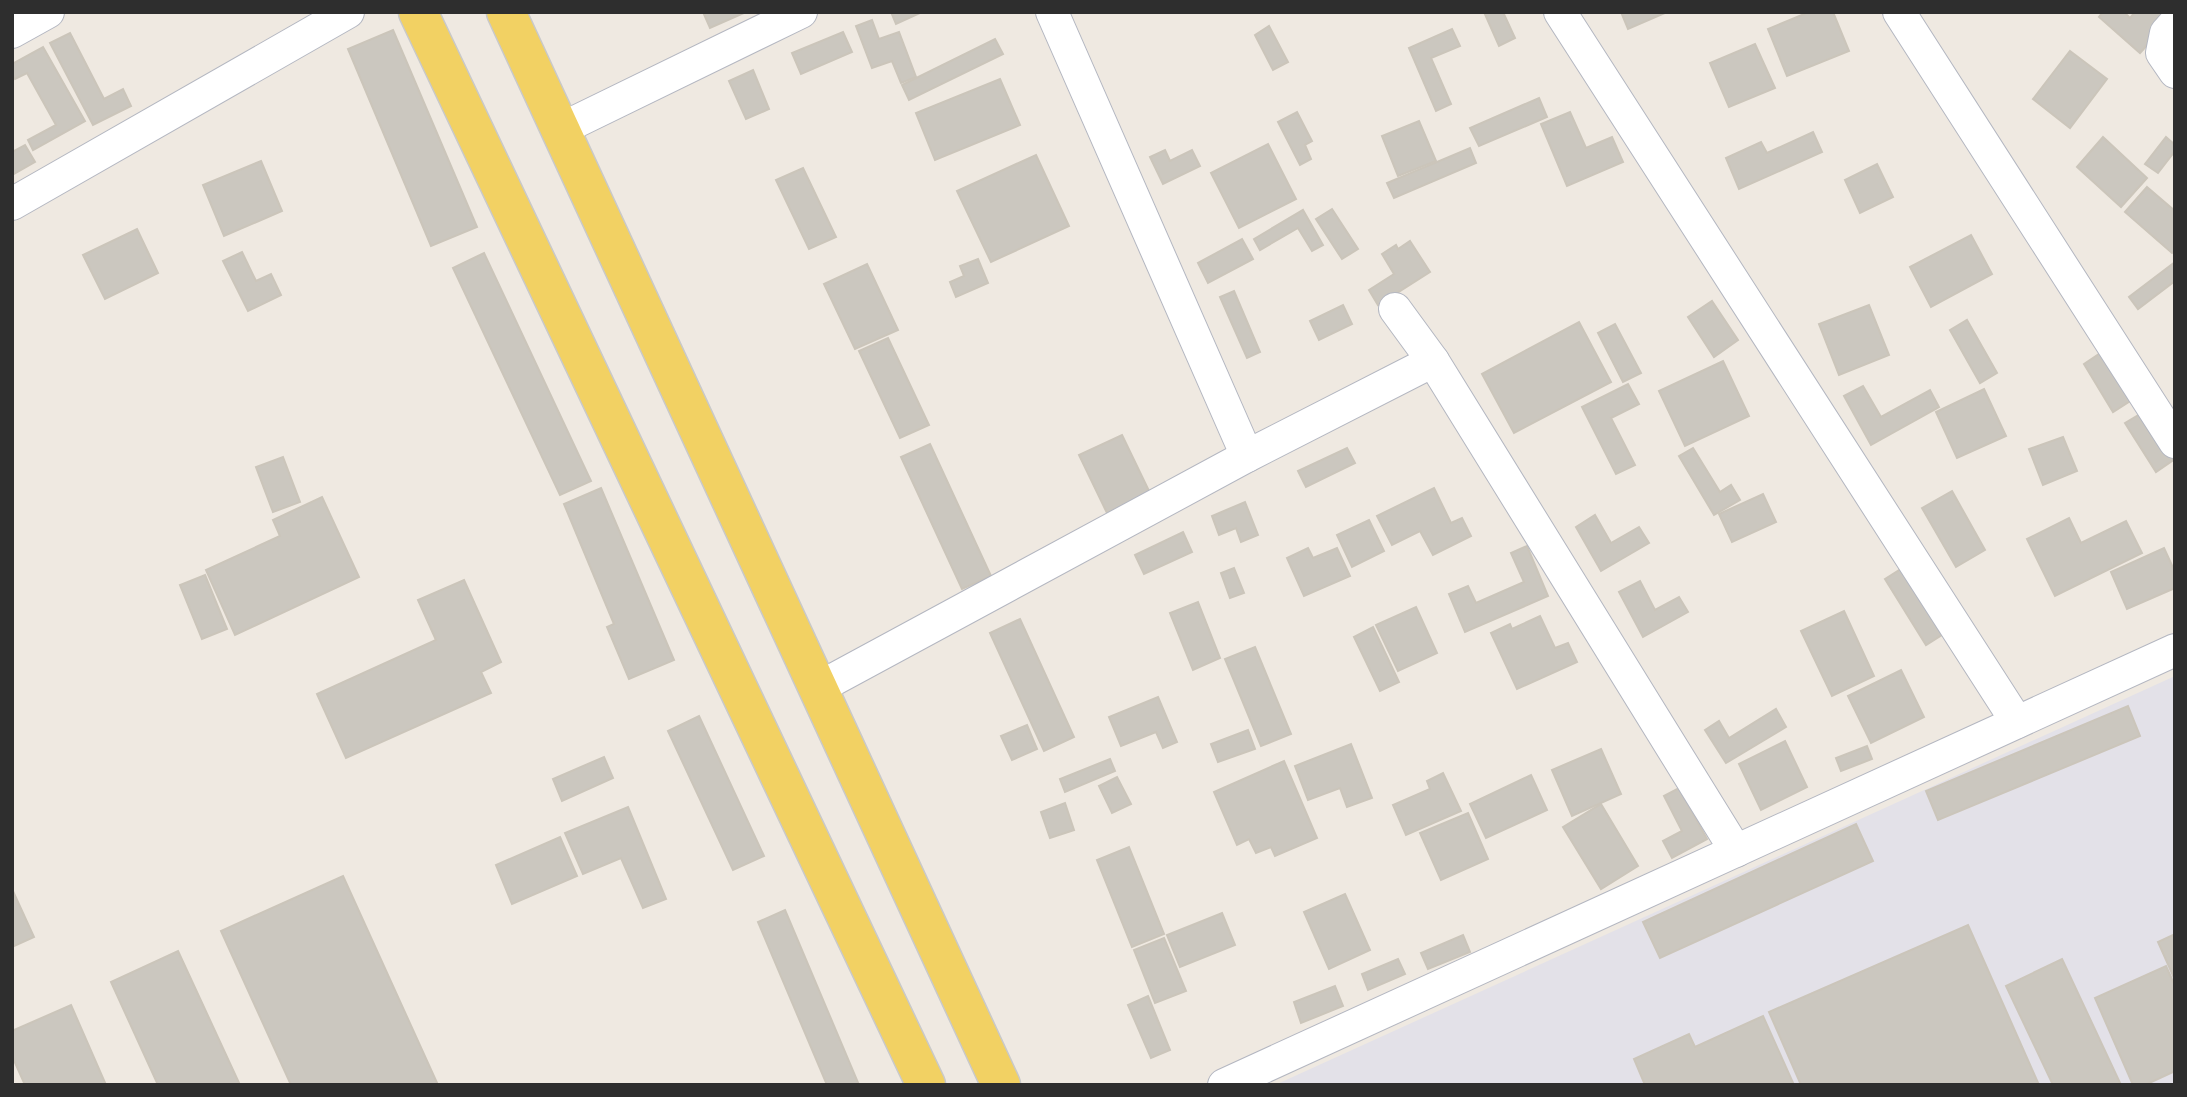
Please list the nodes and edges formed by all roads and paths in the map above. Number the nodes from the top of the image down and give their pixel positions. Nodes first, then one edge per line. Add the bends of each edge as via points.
1 (48, 12) edge
2 (348, 12) edge
3 (418, 12) edge
4 (506, 12) edge
5 (801, 12) edge
6 (1052, 12) edge
7 (1560, 12) edge
8 (1899, 12) edge
9 (2175, 23) edge
10 (12, 32) edge
11 (2175, 72) edge
12 (561, 129) junction
13 (12, 204) edge
14 (1395, 309) dead end
15 (1433, 361) junction
16 (2175, 442) edge
17 (1247, 456) junction
18 (2175, 650) edge
19 (818, 688) junction
20 (2017, 722) junction
21 (1736, 851) junction
22 (926, 1085) edge
23 (1001, 1085) edge
24 (1224, 1085) edge

1 - 10 street
2 - 13 street
3 - 22 main road
4 - 12 main road
5 - 12 street
6 - 17 street
7 - 20 street
8 - 16 street
9 - 11 street via 2165,33 2162,53
12 - 19 main road
14 - 15 street
15 - 17 street
15 - 21 street
17 - 19 street
18 - 20 street
19 - 23 main road
20 - 21 street
21 - 24 street

